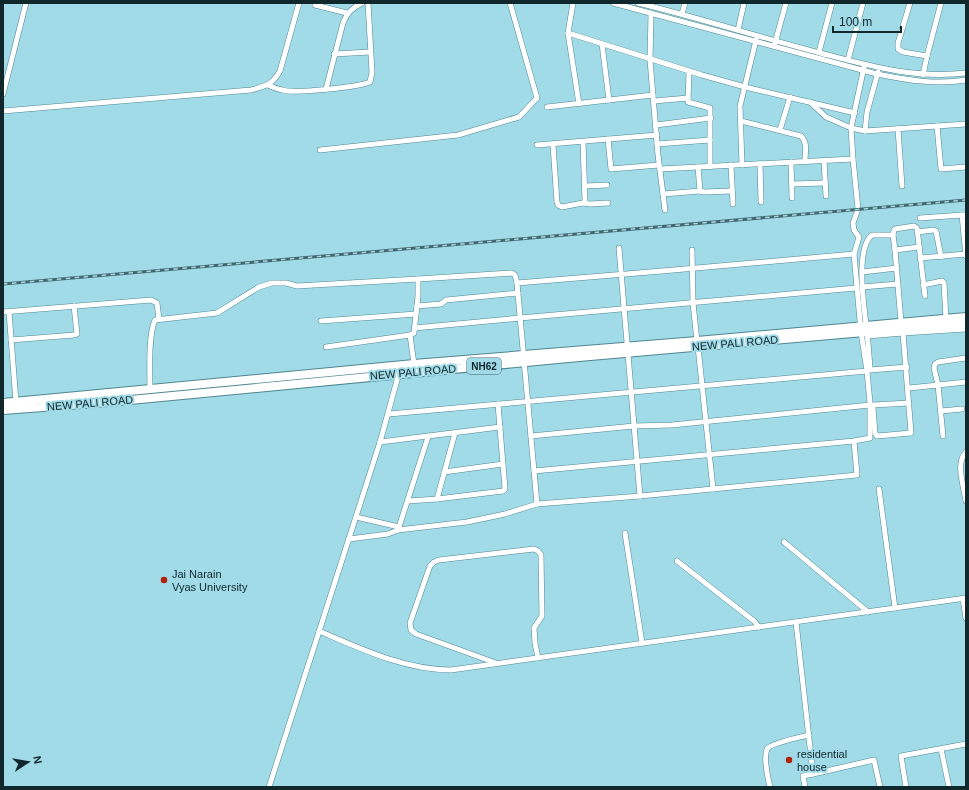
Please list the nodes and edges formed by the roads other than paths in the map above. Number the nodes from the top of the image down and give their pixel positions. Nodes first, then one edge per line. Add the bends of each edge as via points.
1 (26, 3) edge
2 (299, 3) edge
3 (362, 3) edge
4 (368, 3) edge
5 (510, 3) edge
6 (573, 3) edge
7 (613, 3) edge
8 (642, 3) edge
9 (685, 3) edge
10 (744, 3) edge
11 (786, 3) edge
12 (832, 3) edge
13 (863, 3) edge
14 (910, 3) edge
15 (941, 3) edge
16 (316, 5) dead end
17 (651, 13) junction
18 (347, 14) junction
19 (682, 14) junction
20 (738, 30) junction
21 (568, 33) junction
22 (757, 39) junction
23 (602, 44) junction
24 (775, 44) junction
25 (370, 52) junction
26 (820, 52) junction
27 (334, 54) junction
28 (927, 56) junction
29 (650, 60) junction
30 (848, 60) junction
31 (864, 67) junction
32 (879, 68) junction
33 (689, 72) junction
34 (877, 74) junction
35 (966, 74) edge
36 (923, 75) junction
37 (966, 80) edge
38 (268, 85) junction
39 (745, 87) junction
40 (326, 89) junction
41 (3, 94) edge
42 (653, 95) junction
43 (790, 97) junction
44 (688, 98) junction
45 (609, 100) junction
46 (654, 101) junction
47 (810, 102) junction
48 (579, 104) junction
49 (547, 106) dead end
50 (3, 111) edge
51 (855, 113) junction
52 (711, 118) junction
53 (741, 121) junction
54 (966, 124) edge
55 (656, 125) junction
56 (937, 126) junction
57 (851, 128) junction
58 (898, 129) junction
59 (780, 130) junction
60 (865, 131) junction
61 (657, 135) junction
62 (608, 139) junction
63 (710, 140) junction
64 (583, 142) junction
65 (657, 144) junction
66 (552, 145) junction
67 (537, 146) dead end
68 (320, 150) dead end
69 (853, 159) junction
70 (824, 160) junction
71 (805, 161) junction
72 (791, 162) junction
73 (760, 164) junction
74 (742, 165) junction
75 (731, 166) junction
76 (966, 166) edge
77 (660, 167) junction
78 (698, 167) junction
79 (710, 167) junction
80 (825, 183) junction
81 (607, 184) dead end
82 (792, 184) junction
83 (585, 186) junction
84 (902, 186) dead end
85 (700, 191) junction
86 (732, 191) junction
87 (663, 194) junction
88 (826, 196) dead end
89 (792, 198) dead end
90 (761, 202) dead end
91 (583, 203) junction
92 (608, 203) dead end
93 (733, 204) dead end
94 (665, 210) dead end
95 (964, 215) edge
96 (920, 218) dead end
97 (917, 232) junction
98 (893, 235) junction
99 (965, 243) edge
100 (919, 247) junction
101 (619, 248) dead end
102 (692, 250) dead end
103 (895, 250) junction
104 (854, 254) junction
105 (966, 255) edge
106 (941, 257) junction
107 (920, 258) junction
108 (897, 268) junction
109 (692, 269) junction
110 (862, 272) junction
111 (621, 274) junction
112 (418, 279) junction
113 (517, 283) junction
114 (898, 284) junction
115 (923, 285) junction
116 (856, 288) junction
117 (862, 288) junction
118 (518, 293) junction
119 (924, 296) dead end
120 (693, 303) junction
121 (74, 306) junction
122 (417, 306) junction
123 (623, 309) junction
124 (3, 312) edge
125 (9, 312) junction
126 (416, 314) junction
127 (966, 317) edge
128 (520, 318) junction
129 (159, 319) junction
130 (946, 319) junction
131 (321, 322) dead end
132 (901, 322) junction
133 (966, 323) edge
134 (414, 328) junction
135 (966, 329) edge
136 (864, 330) junction
137 (903, 333) junction
138 (410, 335) junction
139 (11, 340) junction
140 (697, 344) junction
141 (326, 347) dead end
142 (628, 349) junction
143 (966, 358) edge
144 (523, 359) junction
145 (414, 364) junction
146 (906, 367) junction
147 (869, 371) junction
148 (400, 373) junction
149 (966, 382) edge
150 (938, 385) junction
151 (701, 386) junction
152 (908, 388) junction
153 (150, 390) junction
154 (631, 393) junction
155 (528, 401) junction
156 (16, 402) junction
157 (3, 403) edge
158 (909, 403) junction
159 (498, 404) junction
160 (872, 405) junction
161 (962, 409) dead end
162 (3, 410) edge
163 (941, 411) junction
164 (388, 414) junction
165 (706, 422) junction
166 (634, 426) junction
167 (500, 427) junction
168 (455, 433) junction
169 (531, 436) junction
170 (943, 436) dead end
171 (428, 437) junction
172 (854, 441) junction
173 (380, 442) junction
174 (966, 452) edge
175 (708, 454) junction
176 (637, 461) junction
177 (503, 464) junction
178 (534, 471) junction
179 (444, 472) junction
180 (713, 489) junction
181 (879, 489) dead end
182 (640, 496) junction
183 (437, 499) junction
184 (966, 501) edge
185 (408, 502) junction
186 (537, 504) junction
187 (356, 517) junction
188 (398, 528) junction
189 (625, 533) dead end
190 (349, 539) junction
191 (784, 542) dead end
192 (677, 561) dead end
193 (965, 599) edge
194 (895, 608) junction
195 (868, 612) junction
196 (966, 618) edge
197 (796, 622) junction
198 (759, 627) junction
199 (319, 631) junction
200 (642, 643) junction
201 (538, 658) junction
202 (497, 664) junction
203 (809, 735) junction
204 (966, 744) edge
205 (941, 749) junction
206 (814, 774) junction
207 (269, 787) edge
208 (770, 787) edge
209 (805, 787) edge
210 (880, 787) edge
211 (906, 787) edge
212 (949, 787) edge

1 - 41 street
2 - 38 street via 280,71
3 - 18 street
4 - 25 street
5 - 68 street via 537,98 519,117 458,135
6 - 21 street
7 - 17 street
8 - 19 street
9 - 19 street
10 - 20 street
11 - 24 street
12 - 26 street
13 - 30 street
14 - 28 street via 898,49
15 - 28 street
16 - 18 street
17 - 22 street
17 - 29 street
18 - 27 street
19 - 20 street
20 - 22 street
21 - 23 street
21 - 48 street
22 - 24 street
22 - 39 street
23 - 29 street
23 - 45 street
24 - 26 street
24 - 31 street
25 - 27 street
25 - 40 street via 370,82
26 - 30 street
27 - 40 street
28 - 36 street
29 - 33 street
29 - 42 street
30 - 31 street
31 - 32 street
31 - 34 street
31 - 51 street
32 - 34 street
32 - 36 street
33 - 39 street
33 - 44 street
34 - 37 street via 916,81
34 - 60 street via 866,112
35 - 36 street
38 - 40 street via 283,91
38 - 50 street via 251,90
39 - 43 street
39 - 53 street via 740,106
42 - 45 street
42 - 46 street
43 - 47 street
43 - 59 street
44 - 46 street
44 - 52 street via 688,102 710,108
45 - 48 street
46 - 55 street
47 - 51 street
47 - 57 street via 826,118
48 - 49 street
51 - 57 street
52 - 55 street
52 - 63 street
53 - 59 street
53 - 74 street
54 - 56 street
55 - 61 street
56 - 58 street
56 - 76 street via 941,169
57 - 60 street
57 - 69 street
58 - 60 street
58 - 84 street
59 - 71 street via 804,138
61 - 62 street
61 - 65 street
62 - 64 street
62 - 77 street via 611,169
63 - 65 street
63 - 79 street
64 - 66 street
64 - 83 street
65 - 77 street
66 - 67 street
66 - 91 street via 558,205 562,207
69 - 70 street
69 - 104 street via 858,209 853,227 859,237
70 - 71 street
70 - 80 street
71 - 72 street
72 - 73 street
72 - 82 street
73 - 74 street
73 - 90 street
74 - 75 street
75 - 79 street
75 - 86 street
77 - 78 street
77 - 87 street
78 - 79 street
78 - 85 street
80 - 82 street
80 - 88 street
81 - 83 street
82 - 89 street
83 - 91 street via 586,201
85 - 86 street
85 - 87 street
86 - 93 street
87 - 94 street
91 - 92 street
95 - 96 street
95 - 99 street
97 - 98 street via 915,226 898,228 894,230
97 - 100 street
97 - 106 street via 936,231
98 - 103 street
98 - 110 street via 874,234 869,237 863,254
99 - 105 street
100 - 103 street
100 - 107 street
101 - 111 street
102 - 109 street
103 - 108 street
104 - 109 street
104 - 116 street
105 - 106 street
106 - 107 street
107 - 115 street
108 - 110 street
108 - 114 street
109 - 111 street
109 - 120 street
110 - 117 street
111 - 113 street
111 - 123 street
112 - 113 street via 512,272 516,275
112 - 122 street
112 - 129 street via 297,286 272,283 260,287 217,313
113 - 118 street
114 - 117 street
114 - 132 street
115 - 119 street
115 - 130 street via 944,283
116 - 120 street
116 - 136 street
117 - 136 street
118 - 122 street via 446,300 441,304
118 - 128 street
120 - 123 street
120 - 140 street
121 - 125 street
121 - 129 street via 151,300 157,303
121 - 139 street via 77,334
122 - 126 street
123 - 128 street
123 - 142 street
124 - 125 street
125 - 139 street
126 - 131 street
126 - 134 street
127 - 130 highway, NEW PALI ROAD / NH62
128 - 134 street
128 - 144 street
129 - 153 street via 155,320 153,325
130 - 132 highway, NEW PALI ROAD / NH62
132 - 136 highway, NEW PALI ROAD / NH62
133 - 136 highway, NEW PALI ROAD / NH62
134 - 138 street via 414,333
135 - 137 street
136 - 137 street
136 - 140 highway, NEW PALI ROAD / NH62
136 - 147 street
137 - 146 street
138 - 141 street
138 - 145 street
139 - 156 street
140 - 142 highway, NEW PALI ROAD / NH62
140 - 151 street
142 - 144 highway, NEW PALI ROAD / NH62
142 - 154 street
143 - 150 street via 936,363 934,368
144 - 145 highway, NEW PALI ROAD / NH62
144 - 148 highway, NEW PALI ROAD / NH62
144 - 155 street
145 - 153 highway, NEW PALI ROAD / NH62
146 - 147 street
146 - 152 street
147 - 151 street
147 - 160 street
148 - 162 highway, NEW PALI ROAD / NH62
148 - 164 street
149 - 150 street
150 - 152 street
150 - 163 street
151 - 154 street
151 - 165 street
152 - 158 street
153 - 156 highway, NEW PALI ROAD / NH62
154 - 155 street
154 - 166 street
155 - 159 street
155 - 169 street
156 - 157 highway, NEW PALI ROAD / NH62
158 - 160 street
158 - 160 street via 911,433 877,436
159 - 164 street
159 - 167 street
160 - 165 street
160 - 172 street via 871,436 868,439
161 - 163 street
163 - 170 street
164 - 173 street
165 - 166 street
165 - 175 street
166 - 169 street
166 - 176 street
167 - 168 street
167 - 177 street
168 - 171 street
168 - 179 street
169 - 178 street
171 - 173 street
171 - 185 street
172 - 175 street
172 - 180 street via 857,475
173 - 187 street
174 - 184 street via 960,462
175 - 176 street
175 - 180 street
176 - 178 street
176 - 182 street
177 - 179 street
177 - 183 street via 506,486 503,491
178 - 186 street
179 - 183 street
180 - 182 street
181 - 194 street
182 - 186 street
183 - 185 street
185 - 188 street
186 - 188 street via 467,522
187 - 188 street
187 - 190 street
188 - 190 street via 384,535
189 - 200 street
190 - 199 street
191 - 195 street
192 - 198 street
193 - 194 street
193 - 196 street
194 - 195 street
195 - 197 street
197 - 198 street
197 - 203 street
198 - 200 street
199 - 202 street via 356,648 417,666 451,670
199 - 207 street
200 - 201 street
201 - 202 street
201 - 202 street via 534,628 542,616 541,555 538,551 534,549 434,562 430,566 410,623 412,630 416,634
203 - 206 street
203 - 208 street via 767,749 765,756
204 - 205 street
205 - 211 street via 901,756
205 - 212 street
206 - 209 street via 803,776
206 - 210 street via 874,760

